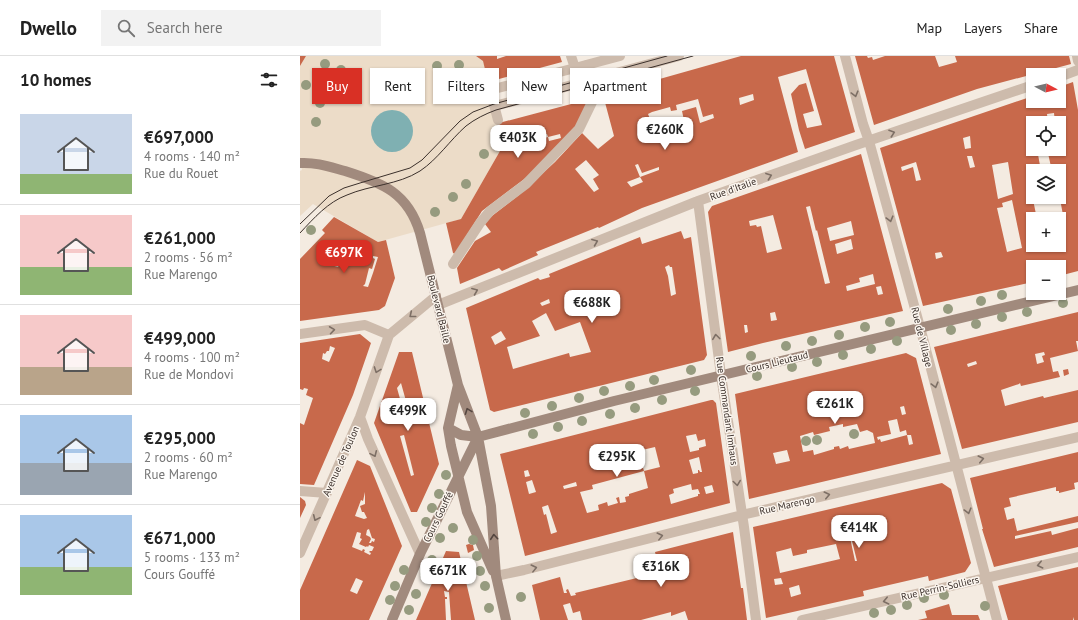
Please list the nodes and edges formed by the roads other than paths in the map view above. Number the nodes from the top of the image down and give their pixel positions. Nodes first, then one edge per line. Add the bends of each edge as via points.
1 (571, 56) edge
2 (620, 56) edge
3 (679, 56) edge
4 (845, 56) edge
5 (1077, 56) edge
6 (1078, 61) edge
7 (587, 65) junction
8 (575, 68) joint
9 (588, 68) edge
10 (635, 68) edge
11 (570, 69) edge
12 (1078, 70) edge
13 (1066, 74) edge
14 (570, 86) edge
15 (1026, 87) edge
16 (591, 104) edge
17 (495, 106) junction
18 (498, 120) dead end
19 (869, 141) junction
20 (300, 163) edge
21 (698, 201) junction
22 (454, 264) dead end
23 (1078, 290) edge
24 (437, 301) junction
25 (920, 327) junction
26 (300, 334) edge
27 (389, 335) junction
28 (721, 375) junction
29 (458, 385) junction
30 (360, 417) junction
31 (448, 428) junction
32 (478, 437) junction
33 (1078, 437) edge
34 (956, 465) junction
35 (458, 476) junction
36 (300, 491) edge
37 (327, 492) junction
38 (742, 515) junction
39 (300, 553) edge
40 (420, 554) junction
41 (1078, 557) edge
42 (496, 576) junction
43 (985, 578) junction
44 (392, 620) edge
45 (506, 620) edge
46 (756, 620) edge
47 (802, 620) edge
48 (996, 620) edge

1 - 8 street
2 - 7 street
3 - 10 street
4 -> 19 street, Rue de Village
5 - 6 street
7 - 8 street
7 - 9 street
11 - 17 street via 490,90
12 - 13 street
14 - 17 street
19 -> 15 street, Rue d'Italie
16 - 22 street via 579,130 526,184 490,211
17 - 18 street
21 -> 19 street, Rue d'Italie
19 -> 25 street, Rue de Village
20 - 24 main road, Boulevard Baille via 320,164 364,177 380,183 400,197 411,211 420,233
24 -> 21 street, Rue d'Italie
28 -> 21 street, Rue Commandant Imhaus
23 - 25 main road, Cours Lieutaud
24 -> 27 street
24 - 29 main road, Boulevard Baille
25 - 28 main road, Cours Lieutaud
25 -> 34 street, Rue de Village
26 -> 27 street via 365,325
27 -> 30 street, Avenue de Toulon
28 - 32 main road, Cours Lieutaud
28 -> 38 street, Rue Commandant Imhaus
29 - 31 main road, Boulevard Baille
32 -> 29 main road, Boulevard Baille
30 - 37 street, Avenue de Toulon
30 -> 40 street
31 - 32 main road via 462,435
31 - 35 main road, Boulevard Baille
32 - 35 main road, Cours Gouffé
42 -> 32 main road, Boulevard Baille via 492,506
34 -> 33 street, Rue Marengo
38 -> 34 street, Rue Marengo
34 -> 43 street, Rue de Village
35 - 40 main road, Cours Gouffé
35 - 42 main road, Boulevard Baille via 467,512
36 - 37 street
37 -> 39 street, Avenue de Toulon
42 -> 38 street, Rue Marengo
38 - 46 street, Rue Commandant Imhaus
40 - 44 main road, Cours Gouffé
41 -> 43 street, Rue Perrin-Solliers
42 - 45 main road, Boulevard Baille
43 -> 47 street, Rue Perrin-Solliers
43 - 48 street, Rue de Village

